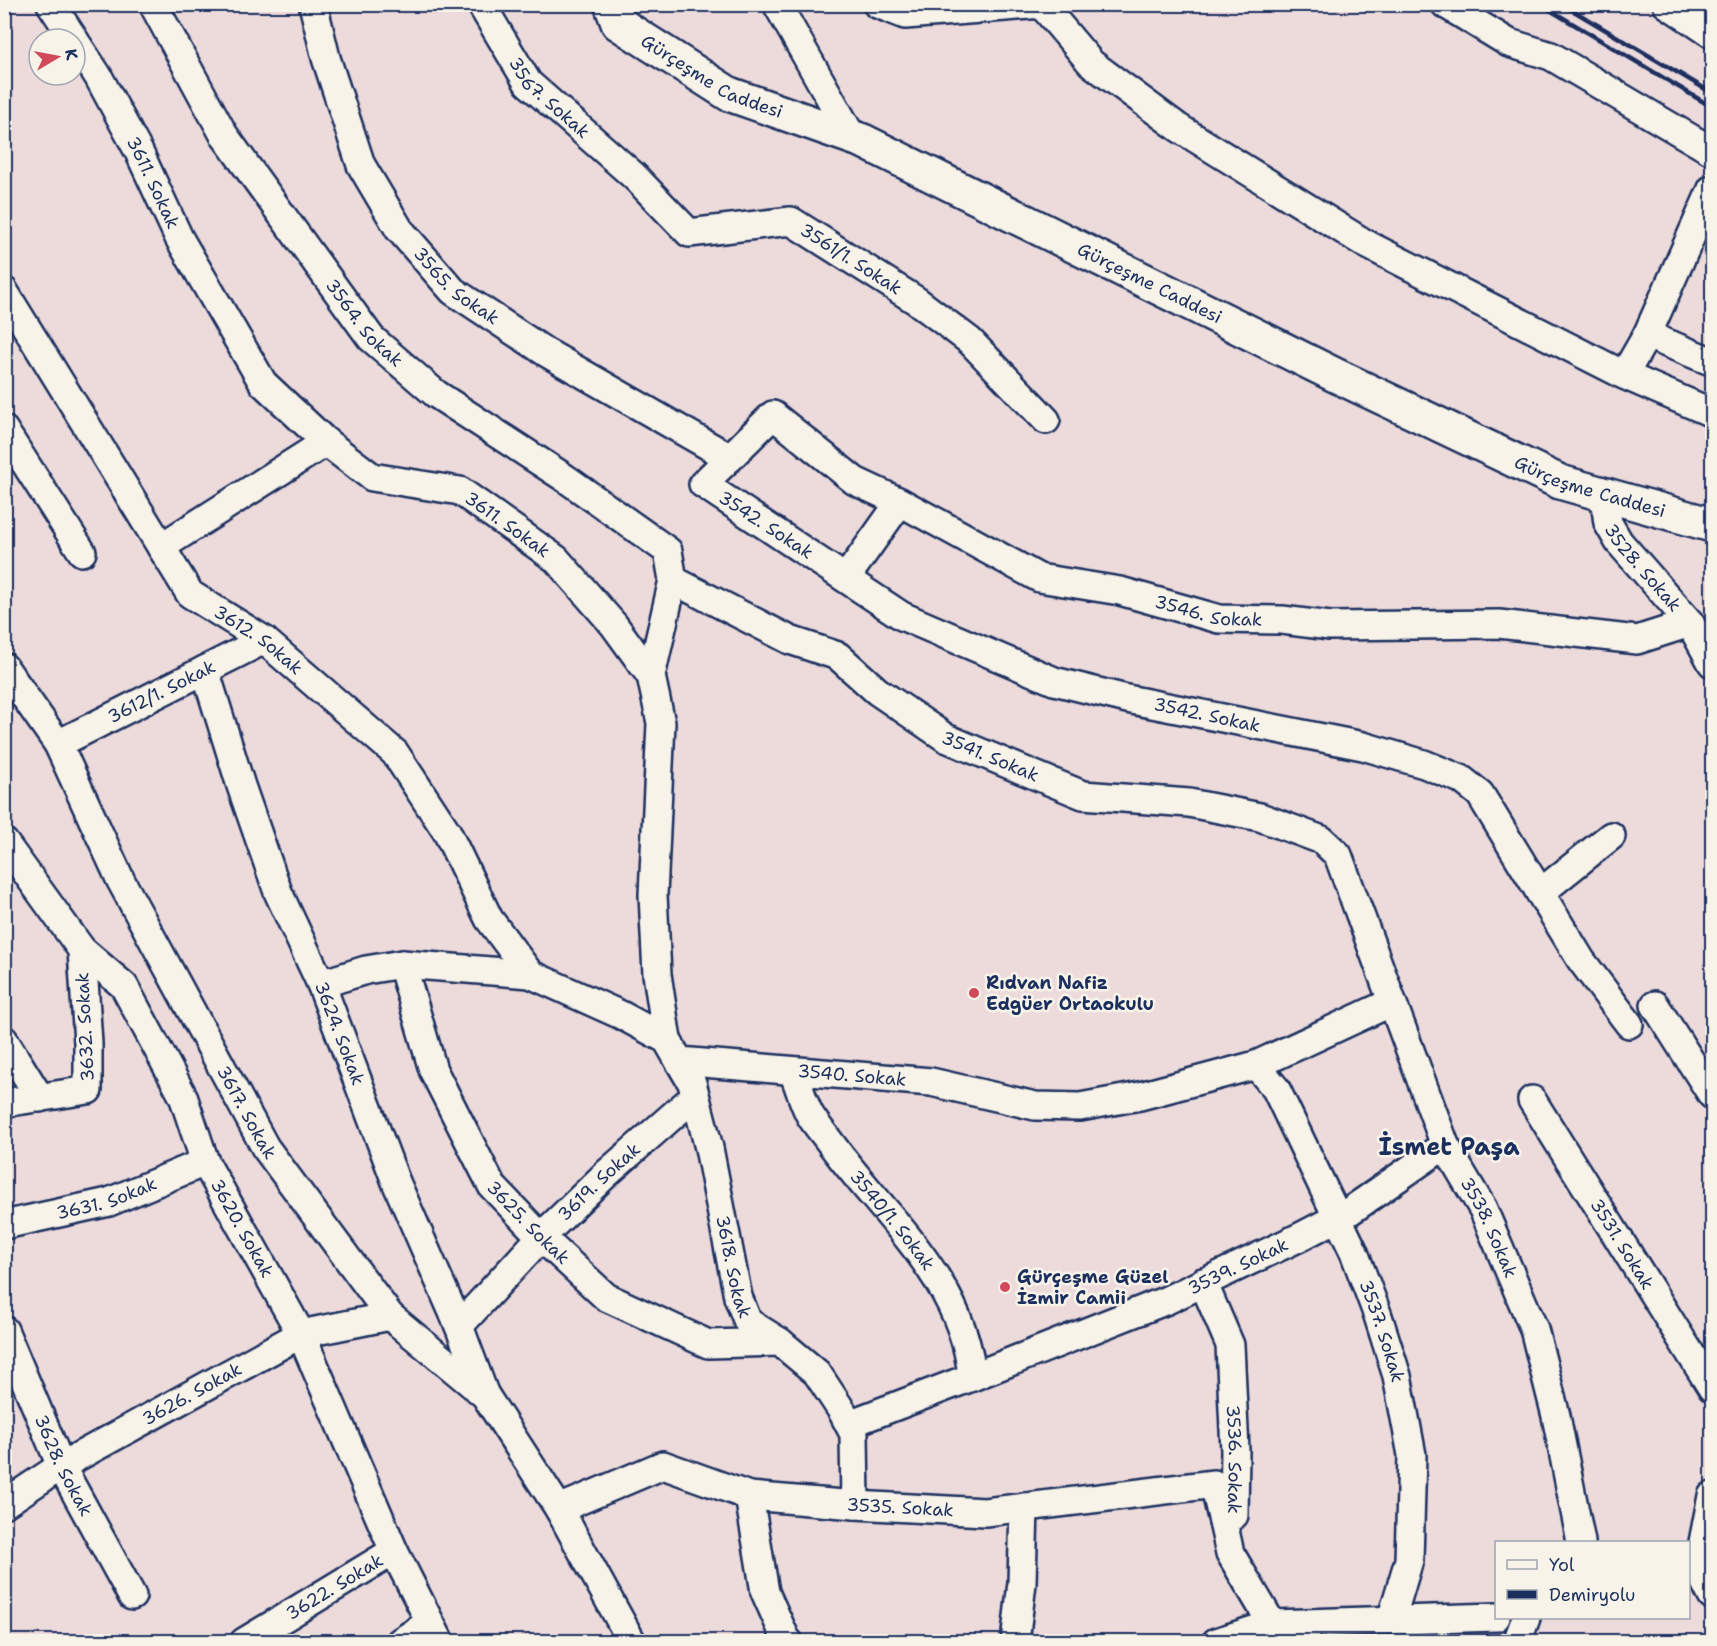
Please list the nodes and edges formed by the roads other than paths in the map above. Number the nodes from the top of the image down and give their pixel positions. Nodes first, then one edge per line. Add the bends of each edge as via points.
1 (51, 4) edge
2 (153, 4) edge
3 (313, 4) edge
4 (481, 4) edge
5 (610, 4) edge
6 (777, 4) edge
7 (877, 4) edge
8 (1445, 4) edge
9 (1666, 4) edge
10 (1042, 5) edge
11 (66, 27) edge
12 (1713, 34) edge
13 (87, 60) edge
14 (852, 137) junction
15 (1713, 151) edge
16 (634, 176) joint
17 (1713, 189) edge
18 (4, 291) edge
19 (1647, 335) junction
20 (1713, 359) edge
21 (1624, 375) junction
22 (1713, 414) edge
23 (1046, 420) dead end
24 (4, 430) edge
25 (326, 442) junction
26 (730, 458) junction
27 (1604, 494) junction
28 (900, 502) junction
29 (1713, 525) edge
30 (161, 547) junction
31 (82, 552) dead end
32 (846, 578) junction
33 (673, 580) junction
34 (1690, 623) junction
35 (264, 640) junction
36 (1713, 663) edge
37 (4, 667) edge
38 (206, 670) junction
39 (651, 676) junction
40 (58, 744) junction
41 (1611, 836) dead end
42 (4, 842) edge
43 (1338, 855) joint
44 (1540, 893) junction
45 (82, 950) junction
46 (402, 964) junction
47 (530, 974) junction
48 (321, 984) junction
49 (1392, 1002) junction
50 (1655, 1005) dead end
51 (1629, 1024) dead end
52 (4, 1040) edge
53 (673, 1051) junction
54 (1256, 1065) junction
55 (793, 1072) junction
56 (1713, 1095) edge
57 (695, 1096) junction
58 (40, 1098) junction
59 (1532, 1100) dead end
60 (4, 1103) edge
61 (1445, 1144) junction
62 (205, 1162) junction
63 (1336, 1218) junction
64 (4, 1225) edge
65 (541, 1237) junction
66 (1203, 1282) junction
67 (390, 1316) junction
68 (459, 1326) junction
69 (5, 1332) edge
70 (301, 1334) junction
71 (780, 1342) junction
72 (972, 1377) junction
73 (1713, 1389) edge
74 (485, 1395) junction
75 (849, 1424) junction
76 (61, 1466) junction
77 (748, 1496) junction
78 (1713, 1496) edge
79 (4, 1504) edge
80 (855, 1505) junction
81 (1024, 1507) junction
82 (559, 1509) junction
83 (1223, 1522) junction
84 (1581, 1541) edge
85 (393, 1551) junction
86 (1693, 1569) edge
87 (132, 1596) dead end
88 (1713, 1596) edge
89 (1495, 1617) edge
90 (1525, 1619) edge
91 (1391, 1620) junction
92 (1272, 1624) junction
93 (435, 1632) edge
94 (244, 1641) edge
95 (400, 1641) edge
96 (632, 1641) edge
97 (789, 1641) edge
98 (1015, 1641) edge
99 (1216, 1641) edge
100 (1517, 1641) edge

1 - 11 street, 3611. Sokak
2 - 33 street, 3564. Sokak via 224,135 371,338 436,394 668,551
3 - 26 street, 3565. Sokak via 361,165 399,229 453,291 548,353
4 - 16 street, 3567. Sokak via 528,83
5 - 14 main road, Gürçeşme Caddesi via 618,23 729,94
6 - 14 street
7 - 10 street via 905,15
8 - 15 street via 1509,43 1551,56
9 - 12 street
10 - 21 street via 1091,63 1179,128 1366,244
13 - 25 street, 3611. Sokak via 139,152 179,238 263,383
14 - 27 main road, Gürçeşme Caddesi via 1560,482
16 - 23 street, 3561/1. Sokak via 689,233 791,221 970,341
17 - 19 street
18 - 30 street, 3612. Sokak
19 - 20 street
19 - 21 street
21 - 22 street
24 - 31 street
25 - 30 street
25 - 39 street, 3611. Sokak via 372,477 460,491 556,559
26 - 28 street, 3546. Sokak via 773,415 855,481
26 - 32 street, 3542. Sokak via 704,484
27 - 29 main road, Gürçeşme Caddesi
27 - 34 street, 3528. Sokak via 1608,523 1619,542
28 - 32 street
28 - 34 street, 3546. Sokak via 1039,578 1119,591 1220,619 1330,626 1499,624 1637,640
30 - 35 street, 3612. Sokak via 190,594
32 - 44 street, 3542. Sokak via 902,616 1054,681 1363,746 1461,779 1480,794
33 - 39 street
33 - 43 street, 3541. Sokak via 790,640 837,656 877,691 946,738 1015,767 1083,795 1189,803 1260,817 1322,840
34 - 36 street, 3528. Sokak
35 - 38 street, 3612/1. Sokak
35 - 47 street, 3612. Sokak via 395,753 447,832 489,919
37 - 40 street, 3617. Sokak
38 - 40 street, 3612/1. Sokak
38 - 48 street, 3624. Sokak via 240,786 278,892
39 - 53 street, 3611. Sokak via 661,723 653,895 657,974
40 - 67 street, 3617. Sokak via 121,881 265,1147
41 - 44 street
42 - 45 street, 3620. Sokak
43 - 49 street, 3538. Sokak
44 - 51 street, 3542. Sokak via 1581,960
45 - 58 street, 3632. Sokak via 88,1090
45 - 62 street, 3620. Sokak via 124,986 183,1096
46 - 47 street, 3540. Sokak
46 - 48 street, 3540. Sokak
46 - 65 street, 3625. Sokak via 433,1070 492,1186
47 - 53 street, 3540. Sokak via 621,1015
48 - 68 street, 3624. Sokak via 396,1182
49 - 54 street, 3540. Sokak
49 - 61 street, 3538. Sokak
50 - 56 street
52 - 58 street
53 - 55 street, 3540. Sokak
53 - 57 street, 3618. Sokak via 692,1083
54 - 55 street, 3540. Sokak via 1140,1096 1080,1107 1035,1106 931,1082
54 - 63 street, 3537. Sokak via 1276,1089
55 - 72 street, 3540/1. Sokak via 810,1114 852,1173 921,1254 953,1308 971,1357
57 - 65 street, 3619. Sokak
57 - 71 street, 3618. Sokak via 738,1297 748,1322
58 - 60 street, 3632. Sokak
59 - 73 street, 3531. Sokak
61 - 63 street, 3539. Sokak
61 - 84 street, 3538. Sokak via 1483,1209 1534,1329 1557,1416
62 - 64 street, 3631. Sokak via 109,1202
62 - 70 street, 3620. Sokak
63 - 66 street, 3539. Sokak
63 - 91 street, 3537. Sokak via 1378,1316 1397,1376 1412,1455 1409,1560
65 - 68 street, 3619. Sokak
65 - 71 street, 3625. Sokak via 606,1298 708,1344
66 - 72 street, 3539. Sokak
66 - 83 street, 3536. Sokak via 1230,1345 1234,1515
67 - 70 street, 3626. Sokak
67 - 74 street, 3617. Sokak
68 - 74 street, 3624. Sokak
69 - 76 street, 3628. Sokak
70 - 76 street, 3626. Sokak
70 - 85 street, 3620. Sokak
71 - 75 street, 3618. Sokak via 817,1373
72 - 75 street, 3539. Sokak
74 - 82 street, 3617. Sokak
75 - 80 street, 3618. Sokak via 854,1434
76 - 79 street, 3626. Sokak
76 - 87 street, 3628. Sokak
77 - 80 street, 3535. Sokak
77 - 82 street, 3535. Sokak via 663,1465
77 - 97 street via 765,1592
78 - 86 street
80 - 81 street, 3535. Sokak via 985,1512
81 - 83 street, 3535. Sokak via 1214,1484
81 - 98 street via 1022,1582
82 - 96 street, 3617. Sokak
83 - 92 street, 3536. Sokak via 1230,1553
85 - 93 street, 3620. Sokak
85 - 94 street, 3622. Sokak
86 - 88 street
89 - 91 street
90 - 100 street
91 - 92 street
92 - 99 street
93 - 95 street

